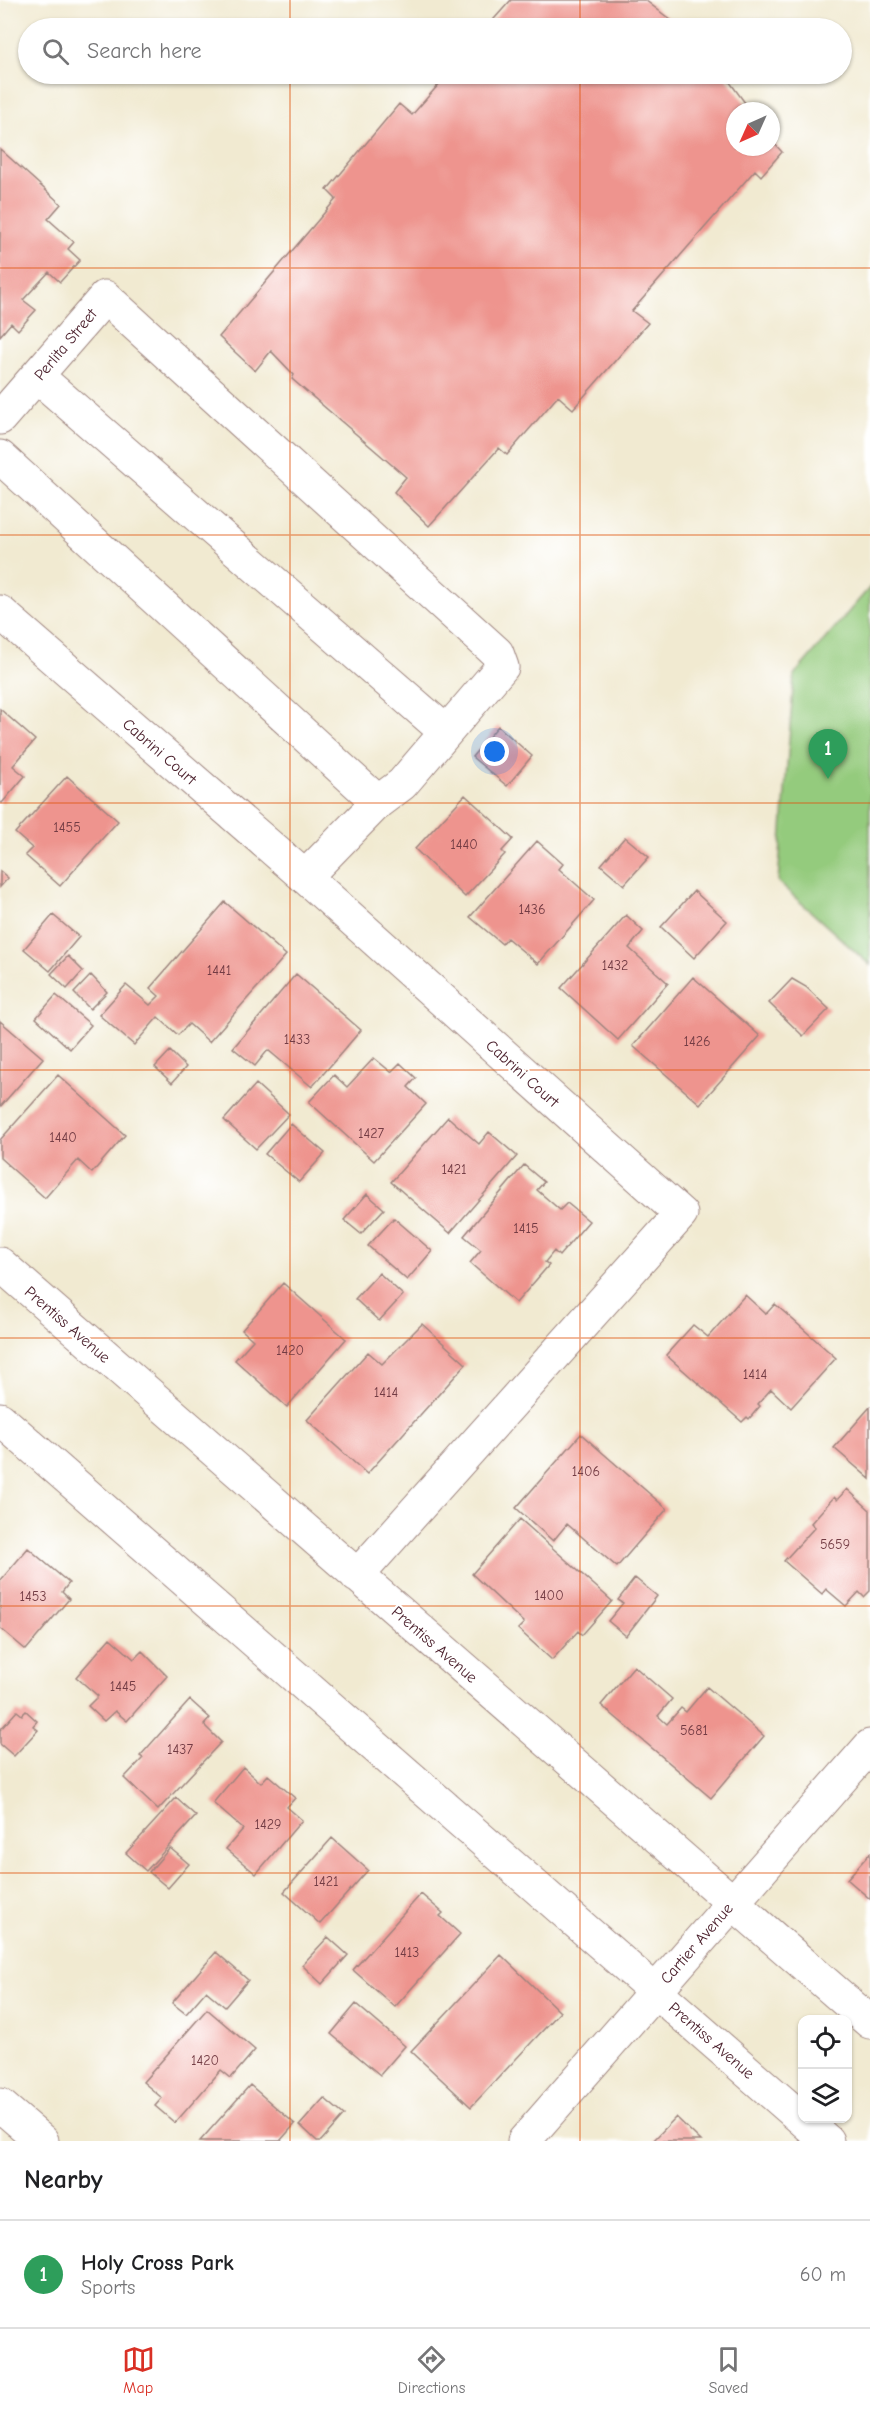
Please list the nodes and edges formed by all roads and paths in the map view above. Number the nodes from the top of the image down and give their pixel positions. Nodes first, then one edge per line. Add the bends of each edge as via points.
1 (38, 377) junction
2 (0, 418) edge
3 (0, 457) edge
4 (0, 612) edge
5 (446, 732) junction
6 (378, 802) junction
7 (305, 877) junction
8 (0, 1264) edge
9 (0, 1419) edge
10 (357, 1576) junction
11 (870, 1746) edge
12 (732, 1902) junction
13 (655, 1990) junction
14 (870, 2022) edge
15 (0, 2104) edge
16 (42, 2141) edge
17 (524, 2141) edge
18 (827, 2141) edge

1 - 2 street, Perlita Street
1 - 5 street
1 - 5 street, Perlita Street via 105,297 497,653 502,667
3 - 6 street
4 - 7 street, Cabrini Court
5 - 6 street via 402,784
6 - 7 street
7 - 10 street, Cabrini Court via 681,1214
8 - 10 street, Prentiss Avenue
9 - 13 street, Prentiss Avenue
10 - 12 street, Prentiss Avenue
11 - 12 street, Cartier Avenue
12 - 13 street, Cartier Avenue
12 - 14 street, Prentiss Avenue
13 - 17 street, Cartier Avenue
13 - 18 street, Prentiss Avenue
15 - 16 street

